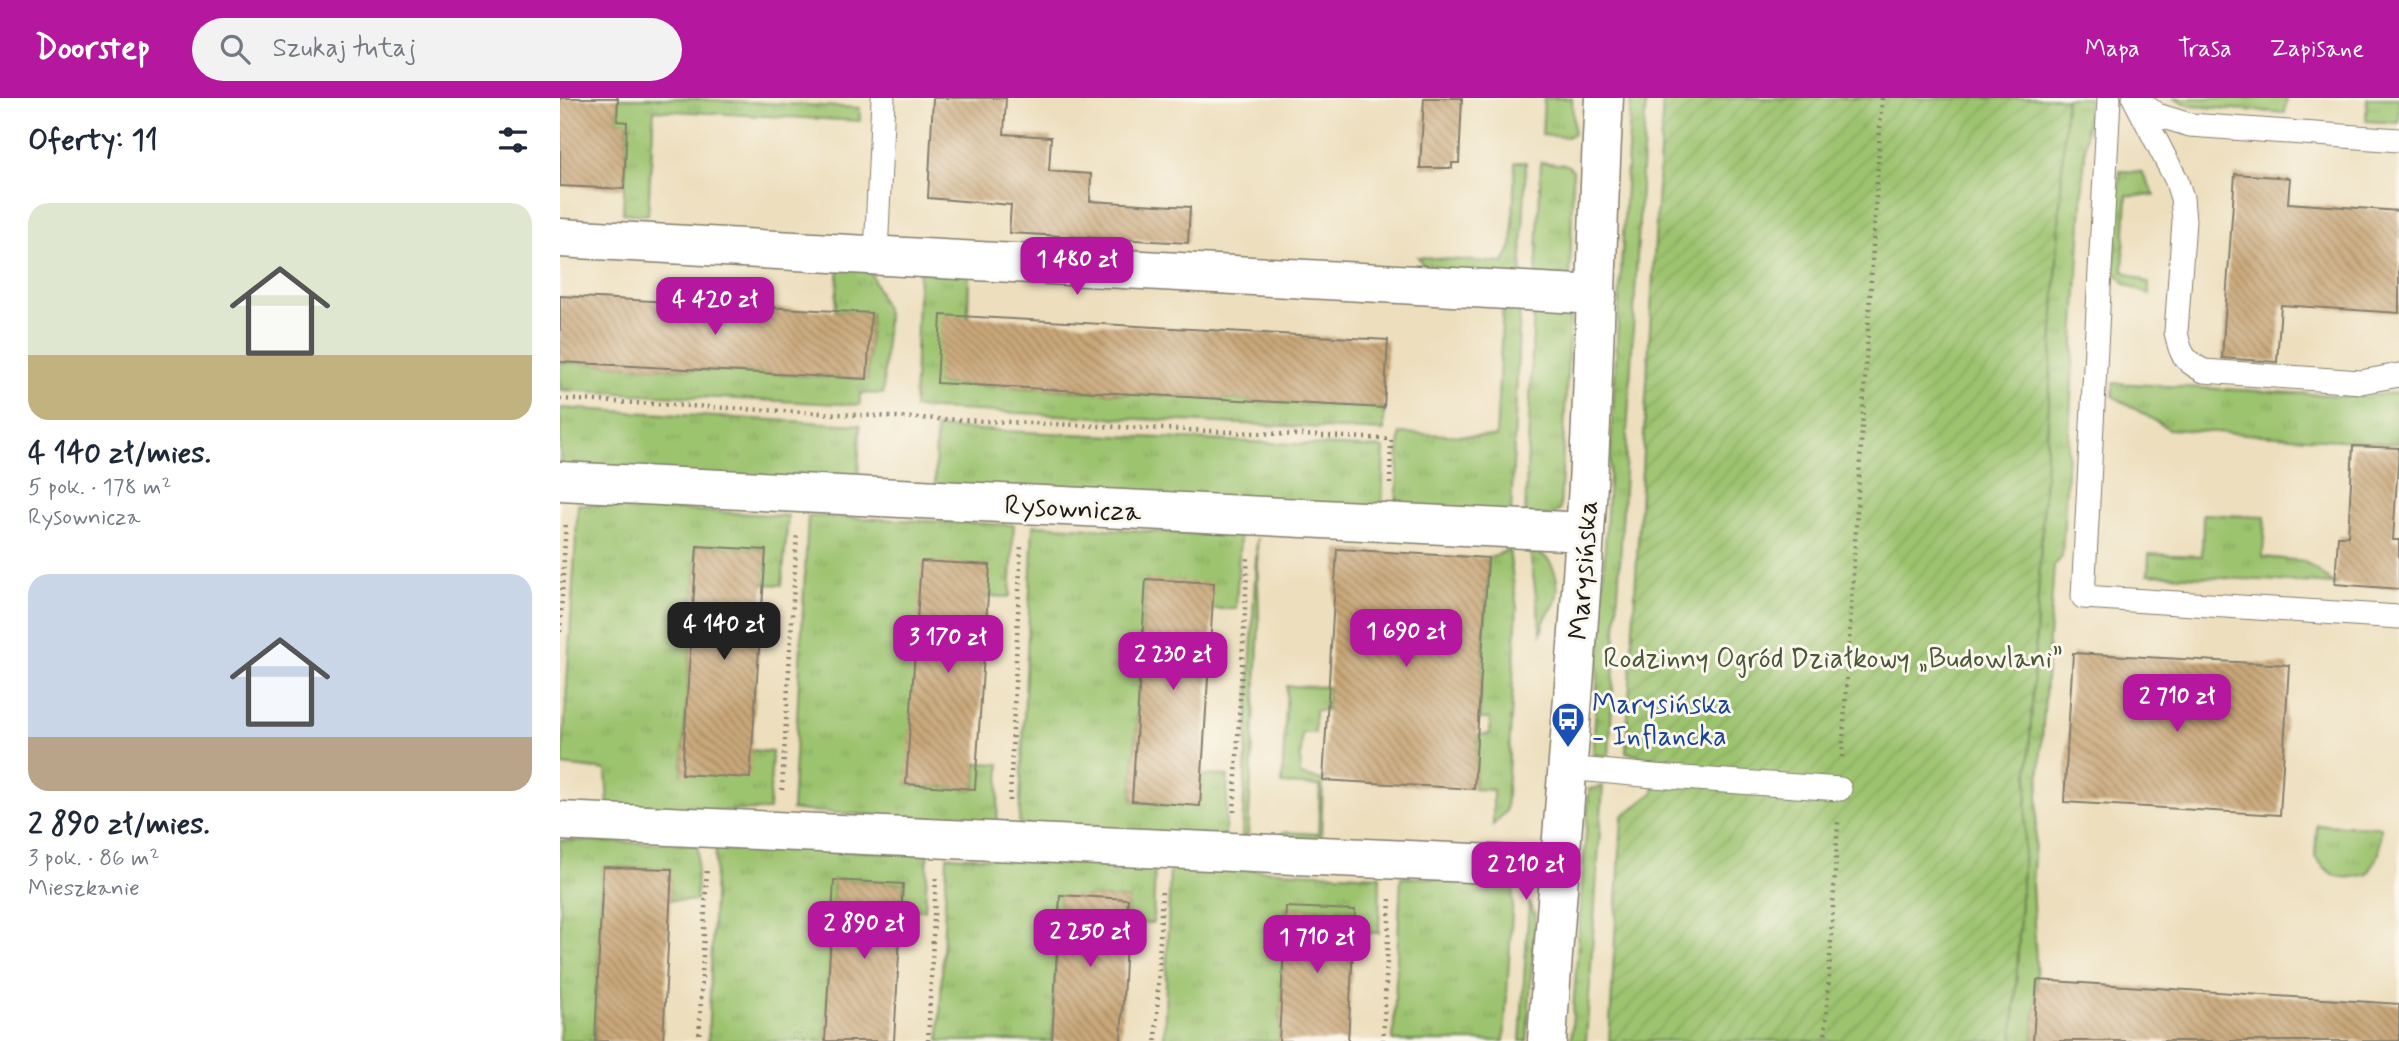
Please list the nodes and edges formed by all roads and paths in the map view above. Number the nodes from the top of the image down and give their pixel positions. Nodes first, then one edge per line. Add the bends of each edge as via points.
1 (883, 98) edge
2 (1604, 98) edge
3 (1882, 98) edge
4 (2109, 98) edge
5 (2135, 98) edge
6 (2399, 141) edge
7 (560, 237) edge
8 (876, 255) junction
9 (1597, 295) junction
10 (2399, 375) edge
11 (560, 399) edge
12 (1391, 439) dead end
13 (564, 482) edge
14 (799, 494) junction
15 (1023, 505) junction
16 (1250, 516) junction
17 (1585, 532) junction
18 (2399, 617) edge
19 (560, 632) edge
20 (1567, 768) junction
21 (1840, 789) junction
22 (560, 821) edge
23 (708, 828) junction
24 (780, 831) junction
25 (938, 838) junction
26 (1008, 842) junction
27 (1163, 848) junction
28 (1232, 852) junction
29 (1391, 859) junction
30 (1558, 867) junction
31 (699, 1041) edge
32 (928, 1041) edge
33 (1156, 1041) edge
34 (1383, 1041) edge
35 (1547, 1041) edge
36 (1825, 1041) edge

1 - 8 lane
2 - 9 street, Marysińska
3 - 21 path
4 - 18 lane via 2083,597
5 - 6 lane via 2157,115 2190,125
5 - 10 lane via 2182,198 2176,331 2188,363 2204,371 2361,382
7 - 8 street
8 - 9 street
9 - 17 street, Marysińska
11 - 12 path
13 - 14 street, Rysownicza
13 - 19 path
14 - 15 street, Rysownicza
14 - 24 path
15 - 16 street, Rysownicza
15 - 26 path
16 - 17 street, Rysownicza
16 - 28 path
17 - 20 street, Marysińska
20 - 21 lane
20 - 30 street, Marysińska
21 - 36 path
22 - 23 street
23 - 24 street
23 - 31 path
24 - 25 street
25 - 26 street
25 - 32 path
26 - 27 street
27 - 28 street
27 - 33 path
28 - 29 street
29 - 30 street
29 - 34 path
30 - 35 street, Marysińska

